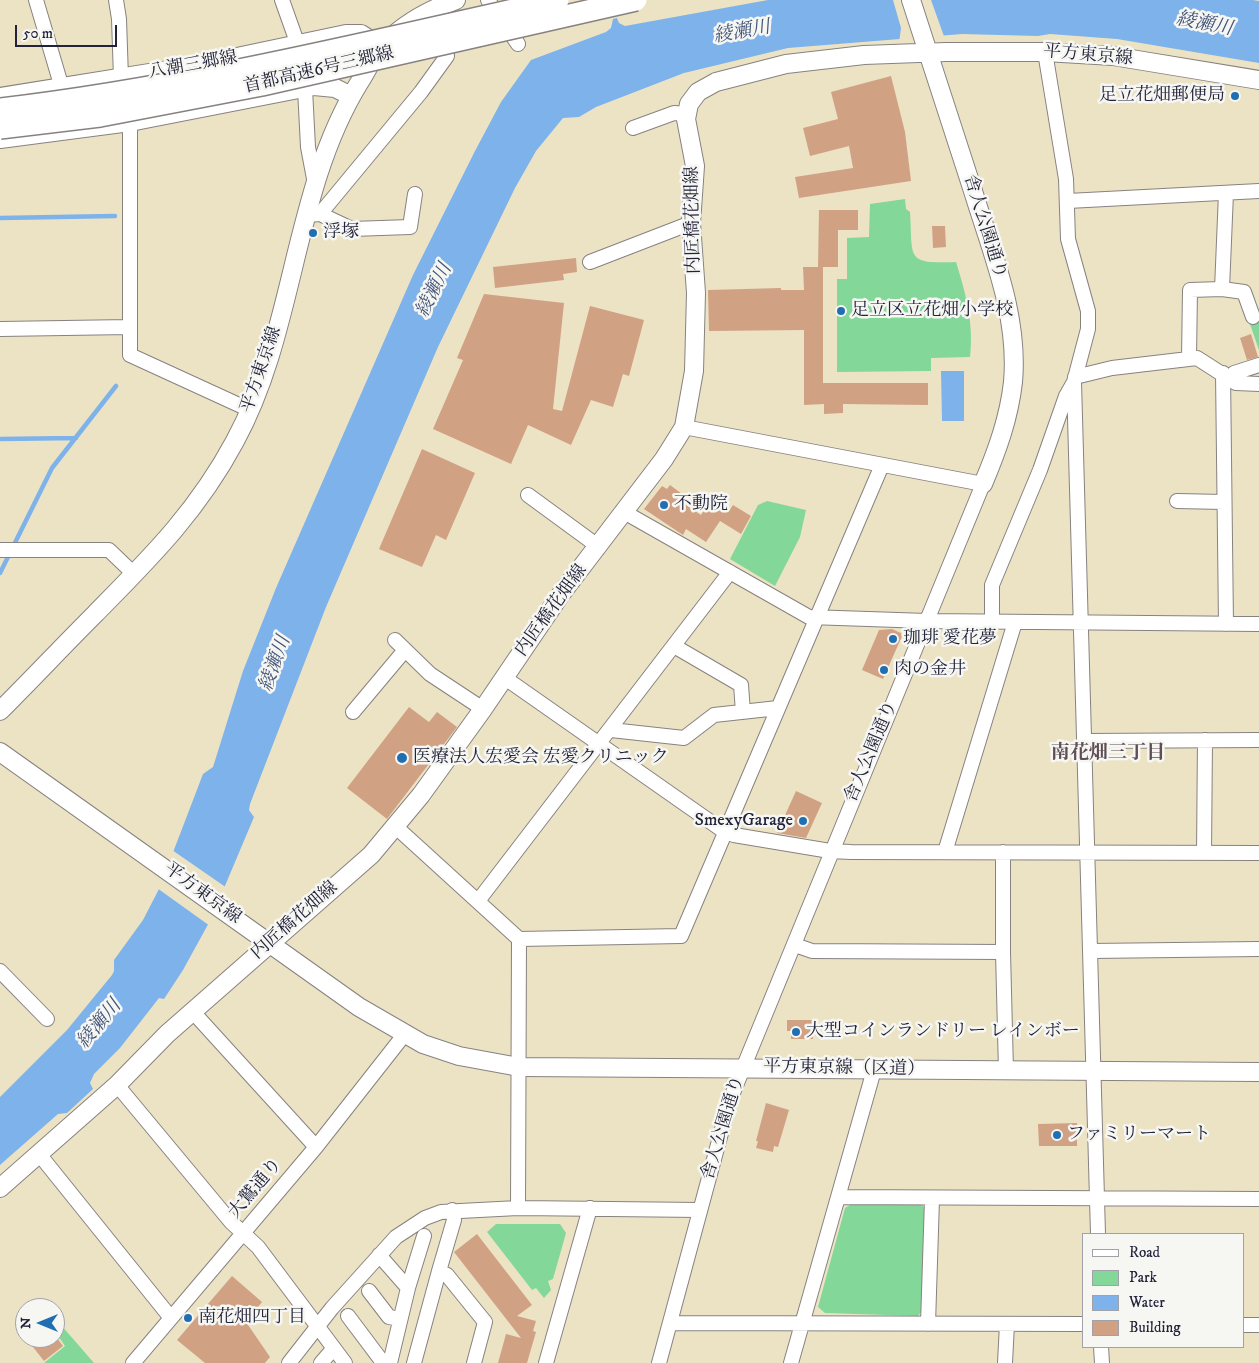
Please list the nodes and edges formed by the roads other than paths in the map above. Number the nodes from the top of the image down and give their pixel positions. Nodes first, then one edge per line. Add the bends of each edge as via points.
1 (36, 0) edge
2 (116, 0) edge
3 (282, 0) edge
4 (456, 0) edge
5 (488, 0) edge
6 (558, 0) edge
7 (636, 0) edge
8 (911, 0) edge
9 (438, 7) junction
10 (518, 44) dead end
11 (298, 45) junction
12 (926, 46) junction
13 (382, 47) junction
14 (1045, 52) junction
15 (199, 65) junction
16 (121, 78) junction
17 (1259, 80) edge
18 (62, 88) junction
19 (305, 89) junction
20 (351, 96) junction
21 (0, 97) edge
22 (247, 101) junction
23 (0, 108) edge
24 (206, 109) junction
25 (687, 114) junction
26 (130, 122) junction
27 (0, 128) edge
28 (633, 128) dead end
29 (0, 140) edge
30 (315, 185) junction
31 (1259, 191) edge
32 (1226, 193) junction
33 (415, 194) dead end
34 (1068, 201) junction
35 (314, 214) junction
36 (691, 223) junction
37 (590, 262) dead end
38 (1222, 289) junction
39 (1253, 317) dead end
40 (129, 327) junction
41 (0, 329) edge
42 (1190, 358) junction
43 (1259, 365) edge
44 (1226, 375) junction
45 (1074, 380) junction
46 (1259, 384) edge
47 (250, 410) junction
48 (684, 426) junction
49 (882, 465) junction
50 (983, 484) junction
51 (528, 495) dead end
52 (1176, 501) dead end
53 (1224, 502) junction
54 (624, 512) junction
55 (599, 547) junction
56 (0, 550) edge
57 (730, 572) junction
58 (134, 574) junction
59 (816, 618) junction
60 (927, 621) junction
61 (992, 622) junction
62 (1015, 622) junction
63 (1081, 622) junction
64 (1226, 624) junction
65 (1259, 624) edge
66 (394, 640) dead end
67 (674, 646) junction
68 (405, 650) junction
69 (505, 678) junction
70 (778, 708) junction
71 (483, 709) junction
72 (0, 711) edge
73 (353, 712) dead end
74 (743, 712) junction
75 (611, 730) junction
76 (1205, 740) junction
77 (1259, 740) edge
78 (1085, 741) junction
79 (599, 745) junction
80 (0, 752) edge
81 (396, 826) junction
82 (724, 832) junction
83 (830, 851) junction
84 (945, 852) junction
85 (1003, 852) junction
86 (1088, 852) junction
87 (1204, 853) junction
88 (1259, 853) edge
89 (478, 901) junction
90 (519, 939) junction
91 (270, 943) junction
92 (795, 945) junction
93 (1259, 949) edge
94 (1091, 951) junction
95 (1003, 952) junction
96 (0, 971) edge
97 (193, 1012) junction
98 (47, 1019) dead end
99 (404, 1035) junction
100 (519, 1067) junction
101 (742, 1068) junction
102 (874, 1070) junction
103 (1006, 1071) junction
104 (1094, 1071) junction
105 (1259, 1072) edge
106 (117, 1085) junction
107 (316, 1147) junction
108 (39, 1154) junction
109 (0, 1188) edge
110 (839, 1197) junction
111 (932, 1199) junction
112 (1096, 1199) junction
113 (1259, 1199) edge
114 (518, 1208) junction
115 (590, 1208) junction
116 (452, 1210) junction
117 (700, 1210) junction
118 (243, 1233) junction
119 (1098, 1233) edge
120 (424, 1236) dead end
121 (379, 1255) junction
122 (439, 1271) junction
123 (408, 1288) junction
124 (369, 1291) dead end
125 (348, 1316) dead end
126 (171, 1318) junction
127 (400, 1319) junction
128 (670, 1323) junction
129 (802, 1323) junction
130 (928, 1324) junction
131 (1007, 1324) junction
132 (1082, 1324) edge
133 (1244, 1325) edge
134 (1259, 1325) edge
135 (319, 1327) junction
136 (334, 1348) junction
137 (1101, 1348) edge
138 (390, 1362) edge
139 (133, 1363) edge
140 (289, 1363) edge
141 (321, 1363) edge
142 (345, 1363) edge
143 (414, 1363) edge
144 (474, 1363) edge
145 (546, 1363) edge
146 (659, 1363) edge
147 (791, 1363) edge
148 (1005, 1363) edge
149 (1102, 1363) edge

1 - 18 street
2 - 16 street
3 - 11 street
4 - 9 main road, 平方東京線
5 - 10 street
6 - 23 highway, 首都高速6号三郷線, bridge via 255,67 84,99
7 - 27 highway, 首都高速6号三郷線, bridge via 262,85 100,116
8 - 12 main road, 舎人公園通り
9 - 13 main road, 平方東京線 via 400,29
9 - 35 street via 447,56 421,92
11 - 13 main road, 八潮三郷線 via 361,34
11 - 15 main road, 八潮三郷線
12 - 14 main road, 平方東京線
12 - 25 main road via 812,60 740,75 704,88 693,98
12 - 50 main road, 舎人公園通り via 1000,278 1011,326 1010,400 998,447
13 - 20 main road, 平方東京線
13 - 22 main road via 348,57
14 - 17 main road, 平方東京線 via 1113,56
14 - 34 street
15 - 16 main road, 八潮三郷線
15 - 24 main road
16 - 18 main road, 八潮三郷線
18 - 21 main road, 八潮三郷線
19 - 20 main road via 324,86
19 - 22 main road
19 - 30 street via 308,147
20 - 30 main road, 平方東京線 via 327,147
22 - 24 main road
24 - 26 main road
25 - 28 street via 674,113
25 - 36 main road, 内匠橋花畑線 via 695,166
26 - 29 main road
26 - 40 street
30 - 35 main road, 平方東京線
31 - 32 street
32 - 34 street
32 - 38 street
33 - 35 street via 410,227 352,228
34 - 45 street via 1069,246 1088,311 1088,329
35 - 47 main road, 平方東京線
36 - 37 street
36 - 48 main road, 内匠橋花畑線 via 696,351
38 - 39 street via 1244,292
38 - 42 street via 1190,290
40 - 41 street
40 - 47 street via 130,354
42 - 44 street via 1197,358
42 - 45 street via 1112,368
43 - 44 street
44 - 46 street via 1236,383
44 - 53 street
45 - 61 street via 992,585
45 - 63 street
47 - 58 main road, 平方東京線 via 222,464 186,518
48 - 49 street
48 - 54 main road, 内匠橋花畑線
49 - 50 street
49 - 59 street
50 - 60 street, 舎人公園通り
51 - 55 street
52 - 53 street
53 - 64 street
54 - 55 main road, 内匠橋花畑線
54 - 57 street
55 - 69 main road, 内匠橋花畑線 via 561,594
56 - 58 street via 108,550
57 - 59 street
57 - 67 street
58 - 72 main road, 平方東京線
59 - 60 street
59 - 70 street
60 - 61 street
60 - 83 street, 舎人公園通り
61 - 62 street
62 - 63 street
62 - 84 street
63 - 64 street
63 - 78 street
64 - 65 street
66 - 68 street
67 - 74 street via 741,685
67 - 75 street
68 - 71 street via 430,674
68 - 73 street
69 - 71 main road, 内匠橋花畑線
69 - 79 street
70 - 74 street
70 - 82 street
71 - 81 main road, 内匠橋花畑線
74 - 75 street via 714,715 684,738
75 - 79 street
76 - 77 street
76 - 78 street
76 - 87 street
78 - 86 street
79 - 82 street
79 - 89 street
80 - 91 main road, 平方東京線
81 - 89 street
81 - 91 main road, 内匠橋花畑線 via 370,855
82 - 83 street
82 - 90 street via 681,936
83 - 84 street
83 - 92 street, 舎人公園通り
84 - 85 street
85 - 86 street
85 - 95 street
86 - 87 street
86 - 94 street
87 - 88 street
89 - 90 street
90 - 100 street
91 - 97 main road, 内匠橋花畑線
91 - 99 main road, 平方東京線
92 - 95 street via 812,951
92 - 101 street, 舎人公園通り
93 - 94 street
94 - 104 street
95 - 103 street
96 - 98 street
97 - 106 main road, 内匠橋花畑線
97 - 107 street
99 - 100 main road, 平方東京線（区道） via 459,1056
99 - 107 street, 大鷲通り
100 - 101 main road, 平方東京線（区道）
100 - 114 street
101 - 102 main road, 平方東京線（区道）
101 - 117 street, 舎人公園通り
102 - 103 main road, 平方東京線（区道）
102 - 110 street
103 - 104 main road, 平方東京線（区道）
104 - 105 main road, 平方東京線（区道）
104 - 112 street
106 - 108 main road, 内匠橋花畑線
106 - 118 street
107 - 118 street, 大鷲通り
108 - 109 main road, 内匠橋花畑線
108 - 126 street
110 - 111 street
110 - 129 street
111 - 112 street
111 - 130 street
112 - 113 street
112 - 119 street
114 - 115 street
114 - 116 street
115 - 117 street
115 - 145 street
116 - 121 street via 410,1226
116 - 122 street via 454,1220
117 - 128 street, 舎人公園通り
118 - 126 street, 大鷲通り
118 - 135 street via 258,1247
120 - 123 street
121 - 123 street
121 - 135 street
122 - 143 street
122 - 144 street via 447,1274 485,1322
123 - 127 street
124 - 127 street via 389,1317
125 - 138 street via 381,1360
126 - 139 street, 大鷲通り
127 - 138 street
128 - 129 street
128 - 146 street, 舎人公園通り
129 - 130 street
129 - 147 street
130 - 131 street
131 - 132 street
131 - 148 street
133 - 134 street
135 - 136 street
135 - 140 street
136 - 141 street
136 - 142 street
137 - 149 street

